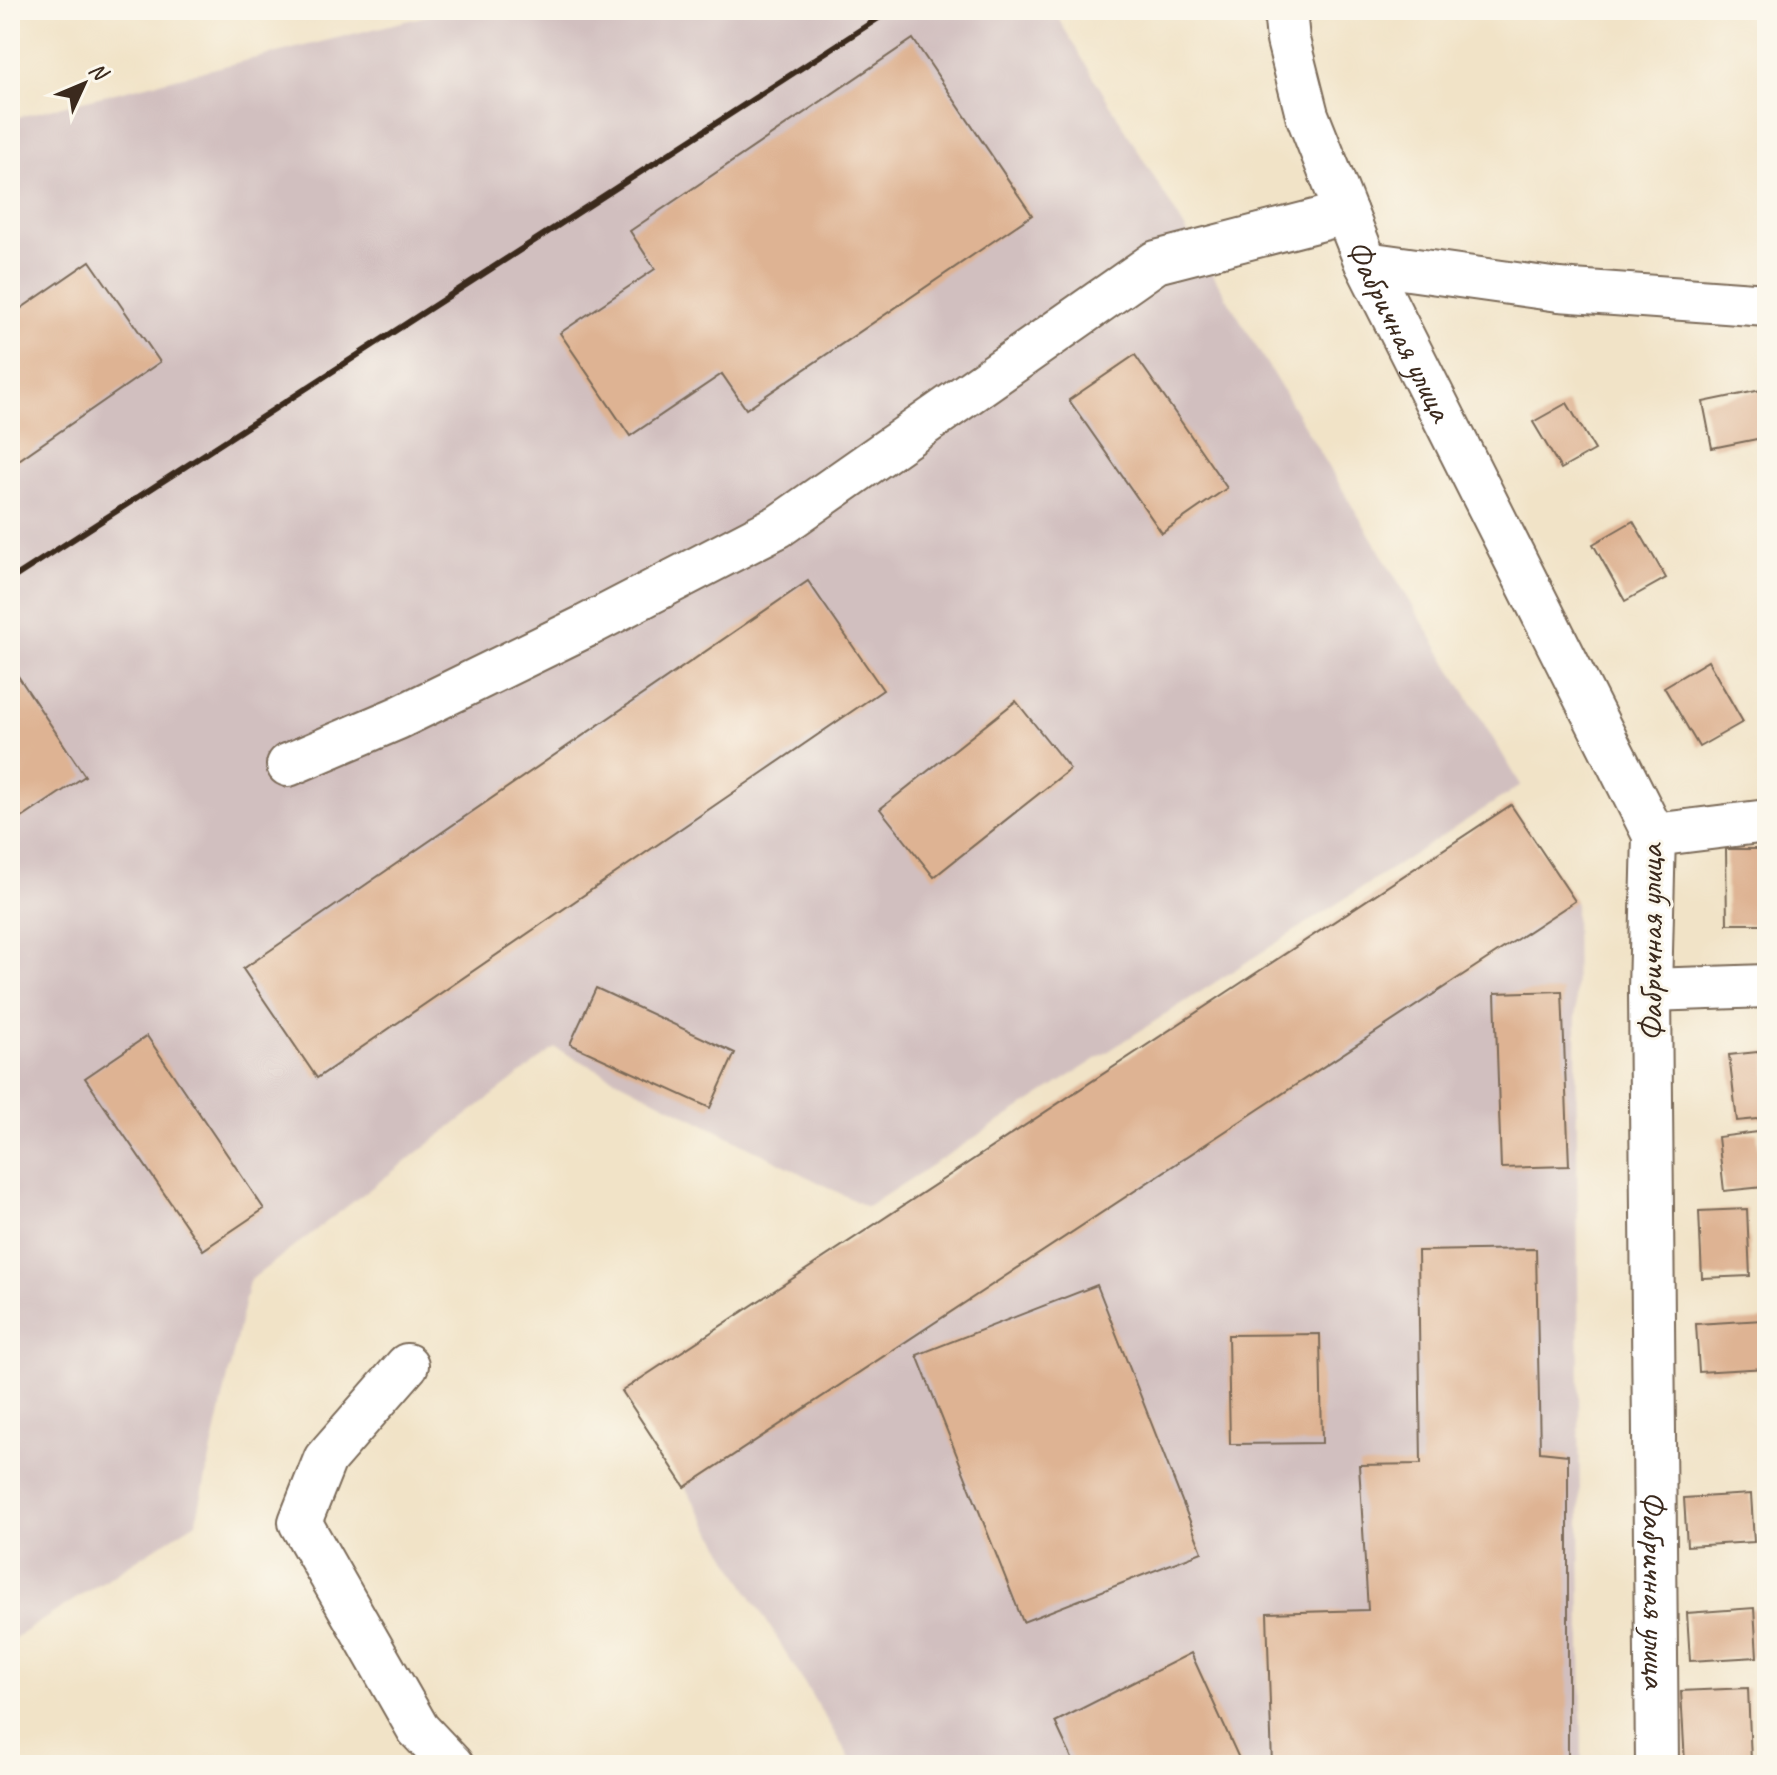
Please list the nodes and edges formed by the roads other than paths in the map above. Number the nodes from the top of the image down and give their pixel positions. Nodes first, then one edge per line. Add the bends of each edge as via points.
1 (1285, 10) edge
2 (1346, 213) junction
3 (1366, 263) junction
4 (1767, 305) edge
5 (288, 765) dead end
6 (1767, 821) edge
7 (1654, 835) junction
8 (1767, 986) edge
9 (1650, 990) junction
10 (407, 1365) dead end
11 (452, 1765) edge
12 (1657, 1765) edge

1 - 2 street, Фабричная улица via 1307,115
2 - 3 street, Фабричная улица
2 - 5 street via 1156,262 779,526 465,685
3 - 4 street via 1559,290
3 - 7 street, Фабричная улица
6 - 7 street
7 - 9 street, Фабричная улица
8 - 9 street
9 - 12 street, Фабричная улица
10 - 11 street via 325,1459 300,1522 418,1729

